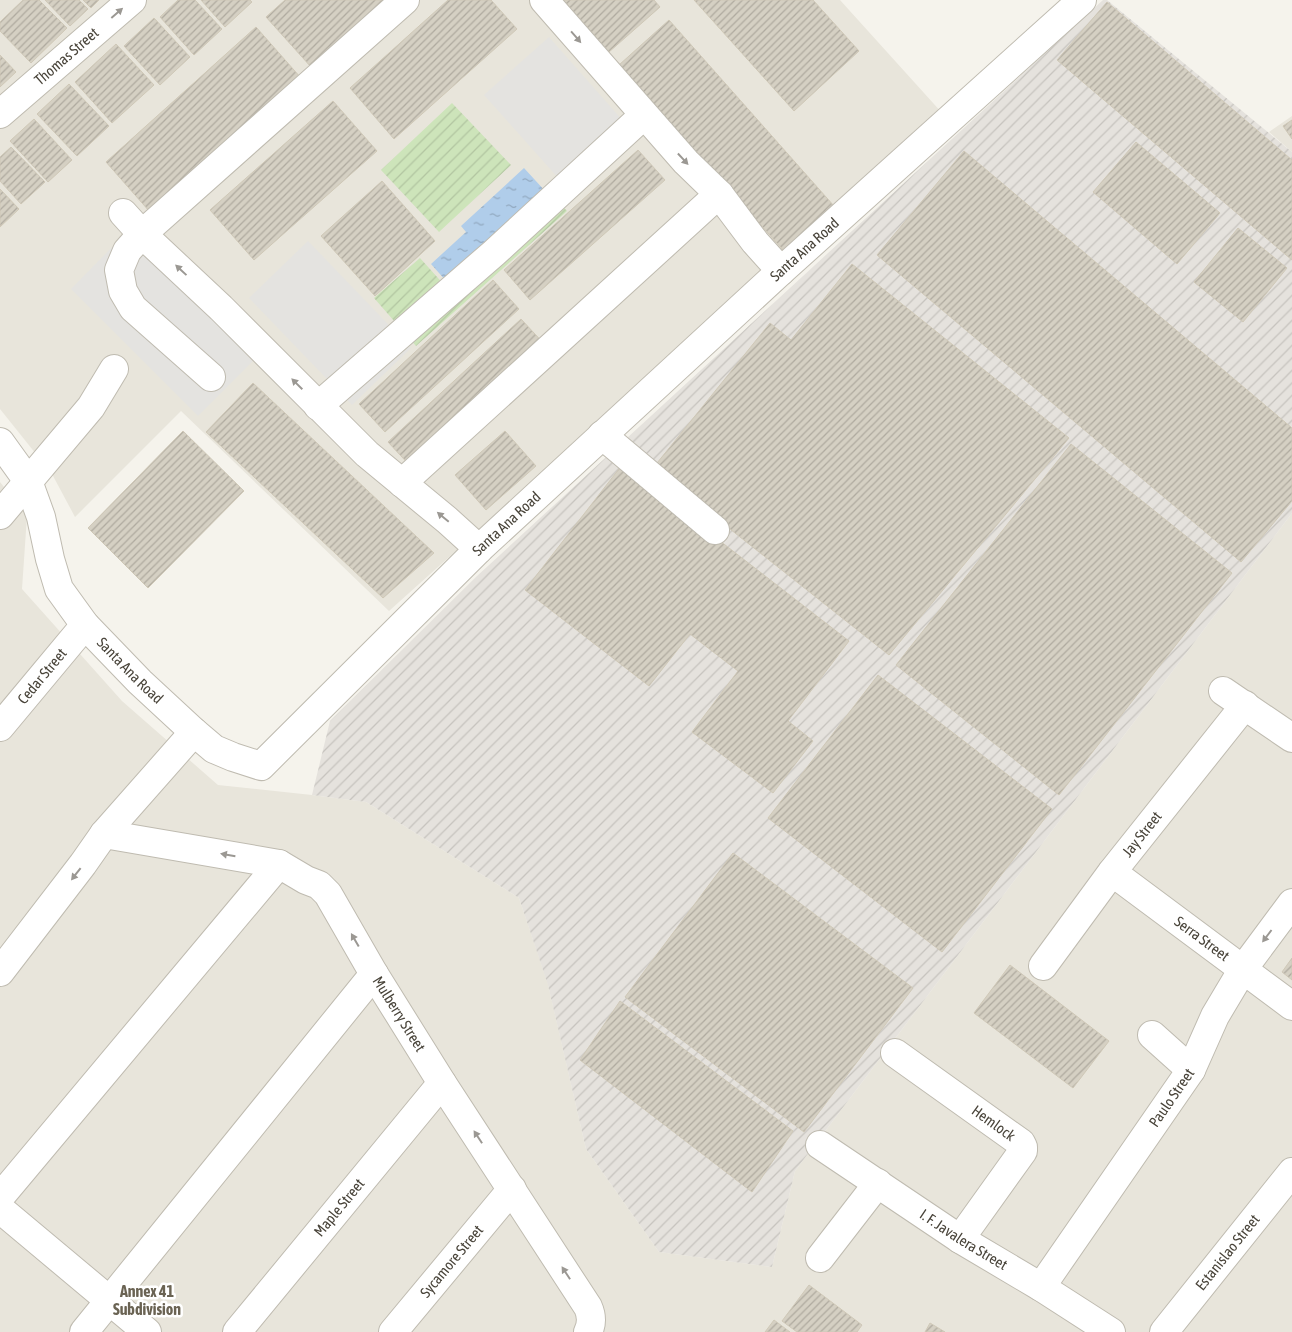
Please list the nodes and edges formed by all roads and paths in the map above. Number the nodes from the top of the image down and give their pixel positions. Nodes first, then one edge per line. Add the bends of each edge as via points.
1 (132, 0) edge
2 (405, 0) edge
3 (544, 0) edge
4 (1082, 0) edge
5 (0, 114) edge
6 (644, 115) junction
7 (719, 194) junction
8 (123, 213) dead end
9 (142, 234) junction
10 (780, 271) junction
11 (114, 369) dead end
12 (210, 377) dead end
13 (318, 406) junction
14 (602, 435) junction
15 (0, 442) edge
16 (28, 481) junction
17 (402, 482) junction
18 (0, 515) edge
19 (715, 530) dead end
20 (479, 549) junction
21 (85, 625) junction
22 (0, 727) edge
23 (194, 732) junction
24 (1292, 738) edge
25 (104, 834) junction
26 (279, 864) junction
27 (1112, 872) junction
28 (1292, 903) edge
29 (1043, 966) dead end
30 (1243, 969) junction
31 (0, 972) edge
32 (374, 974) junction
33 (1292, 1006) edge
34 (1152, 1035) dead end
35 (895, 1053) dead end
36 (1191, 1070) junction
37 (442, 1083) junction
38 (820, 1145) dead end
39 (1292, 1172) edge
40 (878, 1183) junction
41 (512, 1189) junction
42 (0, 1197) edge
43 (0, 1209) edge
44 (960, 1239) junction
45 (820, 1258) dead end
46 (1040, 1287) junction
47 (110, 1301) junction
48 (84, 1332) edge
49 (147, 1332) edge
50 (237, 1332) edge
51 (393, 1332) edge
52 (588, 1332) edge
53 (1111, 1332) edge
54 (1164, 1332) edge

5 -> 1 street, Thomas Street
2 - 9 street
3 -> 6 street
4 - 10 street, Santa Ana Road
6 -> 7 street
6 - 13 street via 494,253
7 - 10 street
7 - 17 street
8 - 9 street
9 - 12 street via 127,251 119,270 123,292 133,308
13 -> 9 street
10 - 14 street, Santa Ana Road
11 - 16 street via 92,407
13 - 17 street
14 - 19 street
14 - 20 street, Santa Ana Road
15 - 16 street, Santa Ana Road
16 - 18 street
16 - 21 street, Santa Ana Road via 41,517 59,589
20 -> 17 street
20 - 23 street, Santa Ana Road via 261,766 214,749
21 - 22 street, Cedar Street
21 - 23 street, Santa Ana Road
23 - 25 street
24 - 27 street, Jay Street via 1234,698
26 -> 25 street, Mulberry Street
25 -> 31 street
32 -> 26 street, Mulberry Street via 328,894 319,885
26 - 42 street
27 - 29 street, Jay Street
27 - 30 street, Serra Street
28 -> 30 street, Paulo Street
30 - 33 street, Serra Street
30 - 36 street, Paulo Street
32 - 37 street, Mulberry Street
32 - 47 street
34 - 36 street
35 - 44 street, Hemlock via 1023,1147
36 - 46 street, Paulo Street
41 -> 37 street, Mulberry Street
37 - 50 street, Maple Street
38 - 40 street, I. F. Javalera Street
39 - 54 street, Estanislao Street
40 - 44 street, I. F. Javalera Street
40 - 45 street
41 - 51 street, Sycamore Street
52 -> 41 street, Mulberry Street via 591,1315 588,1307
43 - 47 street
44 - 46 street, I. F. Javalera Street
46 - 53 street, I. F. Javalera Street
47 - 48 street
47 - 49 street

